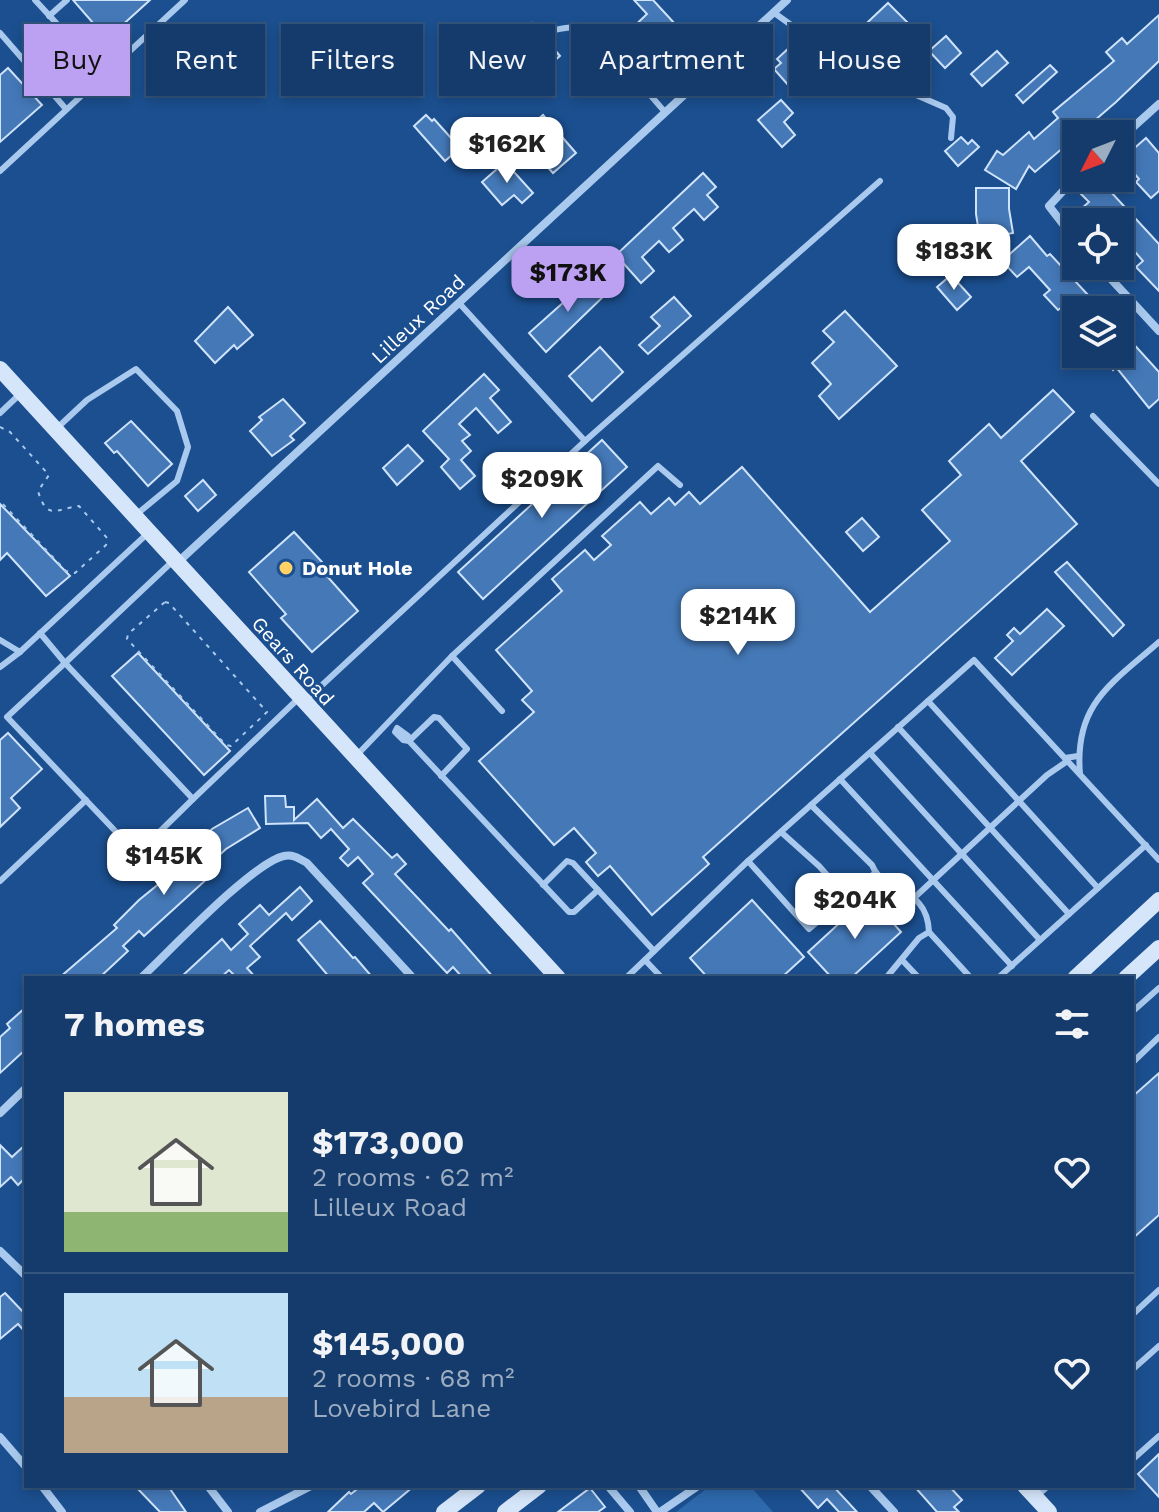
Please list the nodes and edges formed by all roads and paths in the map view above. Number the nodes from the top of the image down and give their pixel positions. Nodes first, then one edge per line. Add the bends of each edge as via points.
1 (35, 0) edge
2 (67, 0) edge
3 (185, 0) edge
4 (787, 0) edge
5 (773, 12) junction
6 (49, 16) junction
7 (56, 24) edge
8 (555, 30) edge
9 (2, 38) edge
10 (130, 51) edge
11 (81, 96) edge
12 (1158, 108) edge
13 (66, 109) junction
14 (665, 112) junction
15 (1134, 128) edge
16 (951, 138) dead end
17 (0, 171) edge
18 (880, 181) dead end
19 (1062, 192) edge
20 (1062, 223) edge
21 (1112, 280) edge
22 (459, 303) junction
23 (1159, 331) edge
24 (0, 369) edge
25 (22, 392) junction
26 (0, 413) edge
27 (1093, 416) dead end
28 (0, 427) edge
29 (56, 429) junction
30 (585, 441) junction
31 (1159, 484) edge
32 (680, 485) dead end
33 (0, 501) edge
34 (134, 517) junction
35 (149, 532) junction
36 (176, 561) junction
37 (40, 633) junction
38 (0, 640) edge
39 (1159, 642) edge
40 (20, 652) junction
41 (452, 656) junction
42 (65, 663) junction
43 (0, 667) edge
44 (302, 700) junction
45 (928, 701) junction
46 (502, 711) dead end
47 (7, 717) junction
48 (389, 719) junction
49 (0, 724) edge
50 (898, 727) junction
51 (409, 741) junction
52 (231, 746) joint
53 (870, 753) junction
54 (1078, 756) junction
55 (355, 757) junction
56 (1065, 758) junction
57 (1080, 774) junction
58 (441, 776) junction
59 (840, 779) junction
60 (193, 799) junction
61 (86, 800) junction
62 (1019, 800) junction
63 (811, 805) junction
64 (990, 827) junction
65 (781, 832) junction
66 (1146, 845) junction
67 (961, 853) junction
68 (1159, 860) edge
69 (748, 861) junction
70 (875, 873) junction
71 (933, 879) junction
72 (0, 881) edge
73 (543, 885) junction
74 (1098, 888) junction
75 (598, 890) junction
76 (846, 896) junction
77 (915, 897) junction
78 (1159, 900) edge
79 (1069, 914) junction
80 (929, 932) junction
81 (1040, 940) junction
82 (1159, 948) edge
83 (654, 951) junction
84 (645, 960) junction
85 (902, 960) junction
86 (1012, 966) junction
87 (143, 976) edge
88 (411, 976) edge
89 (556, 976) edge
90 (628, 976) edge
91 (660, 976) edge
92 (888, 976) edge
93 (917, 976) edge
94 (969, 976) edge
95 (1000, 976) edge
96 (1077, 976) edge
97 (1128, 976) edge
98 (1159, 988) edge
99 (1134, 1010) edge
100 (1159, 1037) edge
101 (1134, 1061) edge
102 (24, 1090) edge
103 (0, 1113) edge
104 (0, 1251) edge
105 (24, 1274) edge
106 (1159, 1290) edge
107 (1134, 1313) edge
108 (1159, 1346) edge
109 (1134, 1368) edge
110 (1159, 1436) edge
111 (0, 1437) edge
112 (1134, 1458) edge
113 (24, 1465) edge
114 (44, 1488) edge
115 (210, 1488) edge
116 (307, 1488) edge
117 (475, 1488) edge
118 (536, 1488) edge
119 (610, 1488) edge
120 (640, 1488) edge
121 (695, 1488) edge
122 (872, 1488) edge
123 (1036, 1490) edge
124 (62, 1512) edge
125 (228, 1512) edge
126 (260, 1512) edge
127 (444, 1512) edge
128 (505, 1512) edge
129 (630, 1512) edge
130 (658, 1512) edge
131 (894, 1512) edge
132 (1049, 1512) edge

1 - 6 lane
2 - 6 lane
3 - 10 lane
4 - 5 street, Lilleux Road
5 - 14 street, Lilleux Road
5 - 16 lane via 847,65 946,108 953,117
6 - 7 lane
8 - 14 lane via 574,27 587,32
9 - 13 lane
11 - 13 lane
12 - 15 street
13 - 17 lane
14 - 22 street, Lilleux Road
18 - 30 lane
19 - 20 street via 1049,206
21 - 23 street
22 - 30 lane
22 - 36 street, Lilleux Road
24 - 25 main road, Gears Road
25 - 26 lane
25 - 29 main road, Gears Road
27 - 31 lane
28 - 33 path via 49,475 38,491 42,505 52,511 79,506 107,538 106,545 75,573 66,571
29 - 34 main road, Gears Road
29 - 34 lane via 87,400 136,369 177,411 188,447 177,481
30 - 44 lane
32 - 41 lane via 658,466
34 - 35 main road, Gears Road
35 - 36 main road, Gears Road
35 - 37 lane
36 - 42 lane
36 - 44 main road, Gears Road
37 - 40 lane
37 - 42 lane
38 - 40 lane
39 - 54 lane via 1092,705
40 - 43 lane
41 - 46 lane
41 - 48 lane
42 - 47 lane
42 - 60 lane
44 - 55 main road, Gears Road
44 - 60 lane
45 - 50 lane
45 - 56 lane via 974,660
45 - 62 lane
47 - 49 lane
47 - 61 lane
48 - 51 lane
48 - 55 lane
50 - 53 lane
50 - 64 lane
51 - 58 lane
51 - 58 lane via 439,718 467,749
52 - 52 path via 267,712 165,602 127,639
53 - 59 lane
53 - 67 lane
54 - 56 lane
54 - 57 lane
55 - 89 main road, Gears Road
56 - 57 lane
56 - 62 lane
57 - 66 lane
58 - 73 lane
59 - 63 lane
59 - 71 lane
60 - 61 lane via 137,854
61 - 72 lane
62 - 64 lane
62 - 74 lane
63 - 65 lane
63 - 70 lane
64 - 67 lane
64 - 79 lane
65 - 69 lane
65 - 76 lane
66 - 68 lane
66 - 74 lane
67 - 71 lane
67 - 81 lane
69 - 76 lane via 809,929
69 - 83 lane
70 - 76 lane
70 - 77 lane
71 - 77 lane
71 - 86 lane
73 - 75 lane via 569,912
73 - 75 lane via 567,861
74 - 79 lane
75 - 83 lane
77 - 80 lane via 928,915
78 - 96 main road
79 - 81 lane
80 - 85 lane
80 - 94 lane
81 - 86 lane
82 - 97 main road
83 - 84 lane
84 - 90 lane
84 - 91 lane
85 - 92 lane
85 - 93 lane
86 - 95 lane
87 - 88 street via 261,869 283,856 307,863
98 - 99 lane
100 - 101 lane
102 - 103 street
104 - 105 street
106 - 107 lane
108 - 109 lane
110 - 112 lane
111 - 113 street
114 - 124 street
115 - 125 street
116 - 126 street
117 - 127 main road
118 - 128 main road
119 - 129 street
120 - 130 street
121 - 130 street
122 - 131 street
123 - 132 main road

